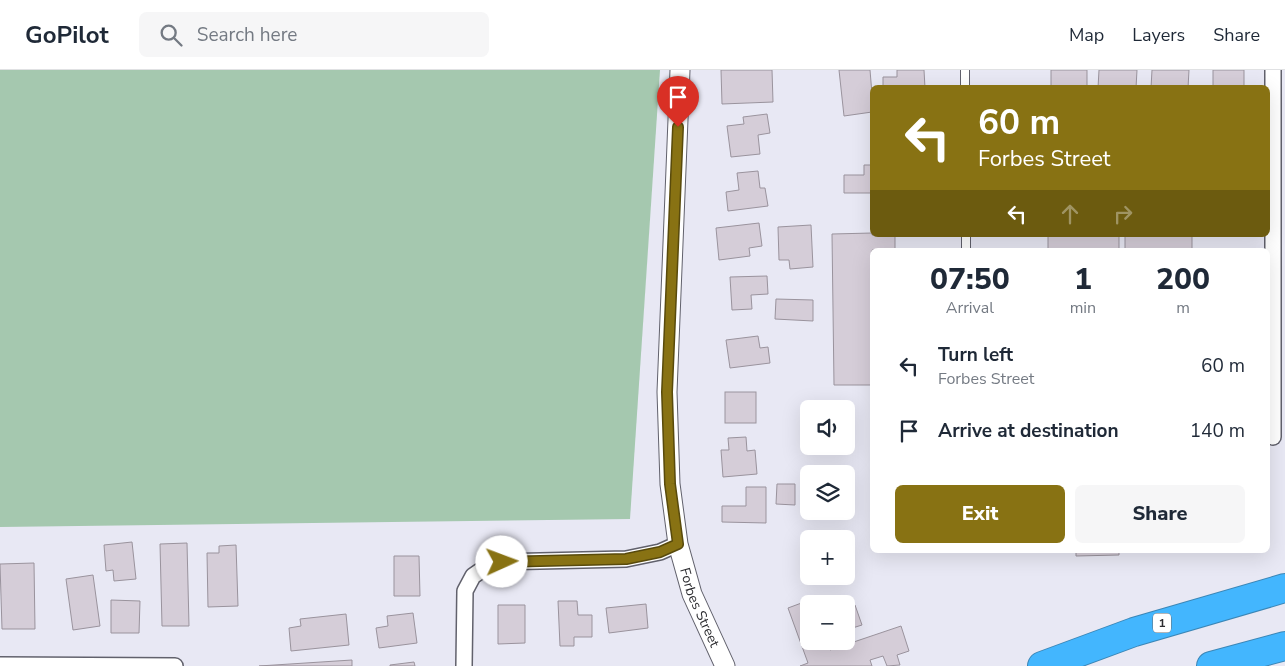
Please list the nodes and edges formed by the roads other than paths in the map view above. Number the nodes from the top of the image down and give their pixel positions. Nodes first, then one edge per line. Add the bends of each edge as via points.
1 (680, 70) edge
2 (965, 70) edge
3 (1273, 70) edge
4 (965, 85) edge
5 (1273, 436) dead end
6 (678, 544) junction
7 (1285, 588) edge
8 (1285, 646) edge
9 (0, 665) edge
10 (175, 666) edge
11 (464, 666) edge
12 (725, 666) edge
13 (1042, 666) edge
14 (1211, 666) edge

1 - 6 street, Forbes Street via 667,392 670,484
2 - 4 lane
3 - 5 street
6 - 11 street via 660,552 626,559 502,562 486,567 473,576 465,590
6 - 12 street, Forbes Street via 692,594
7 - 13 highway, 1 via 1134,632
8 - 14 highway
9 - 10 street

